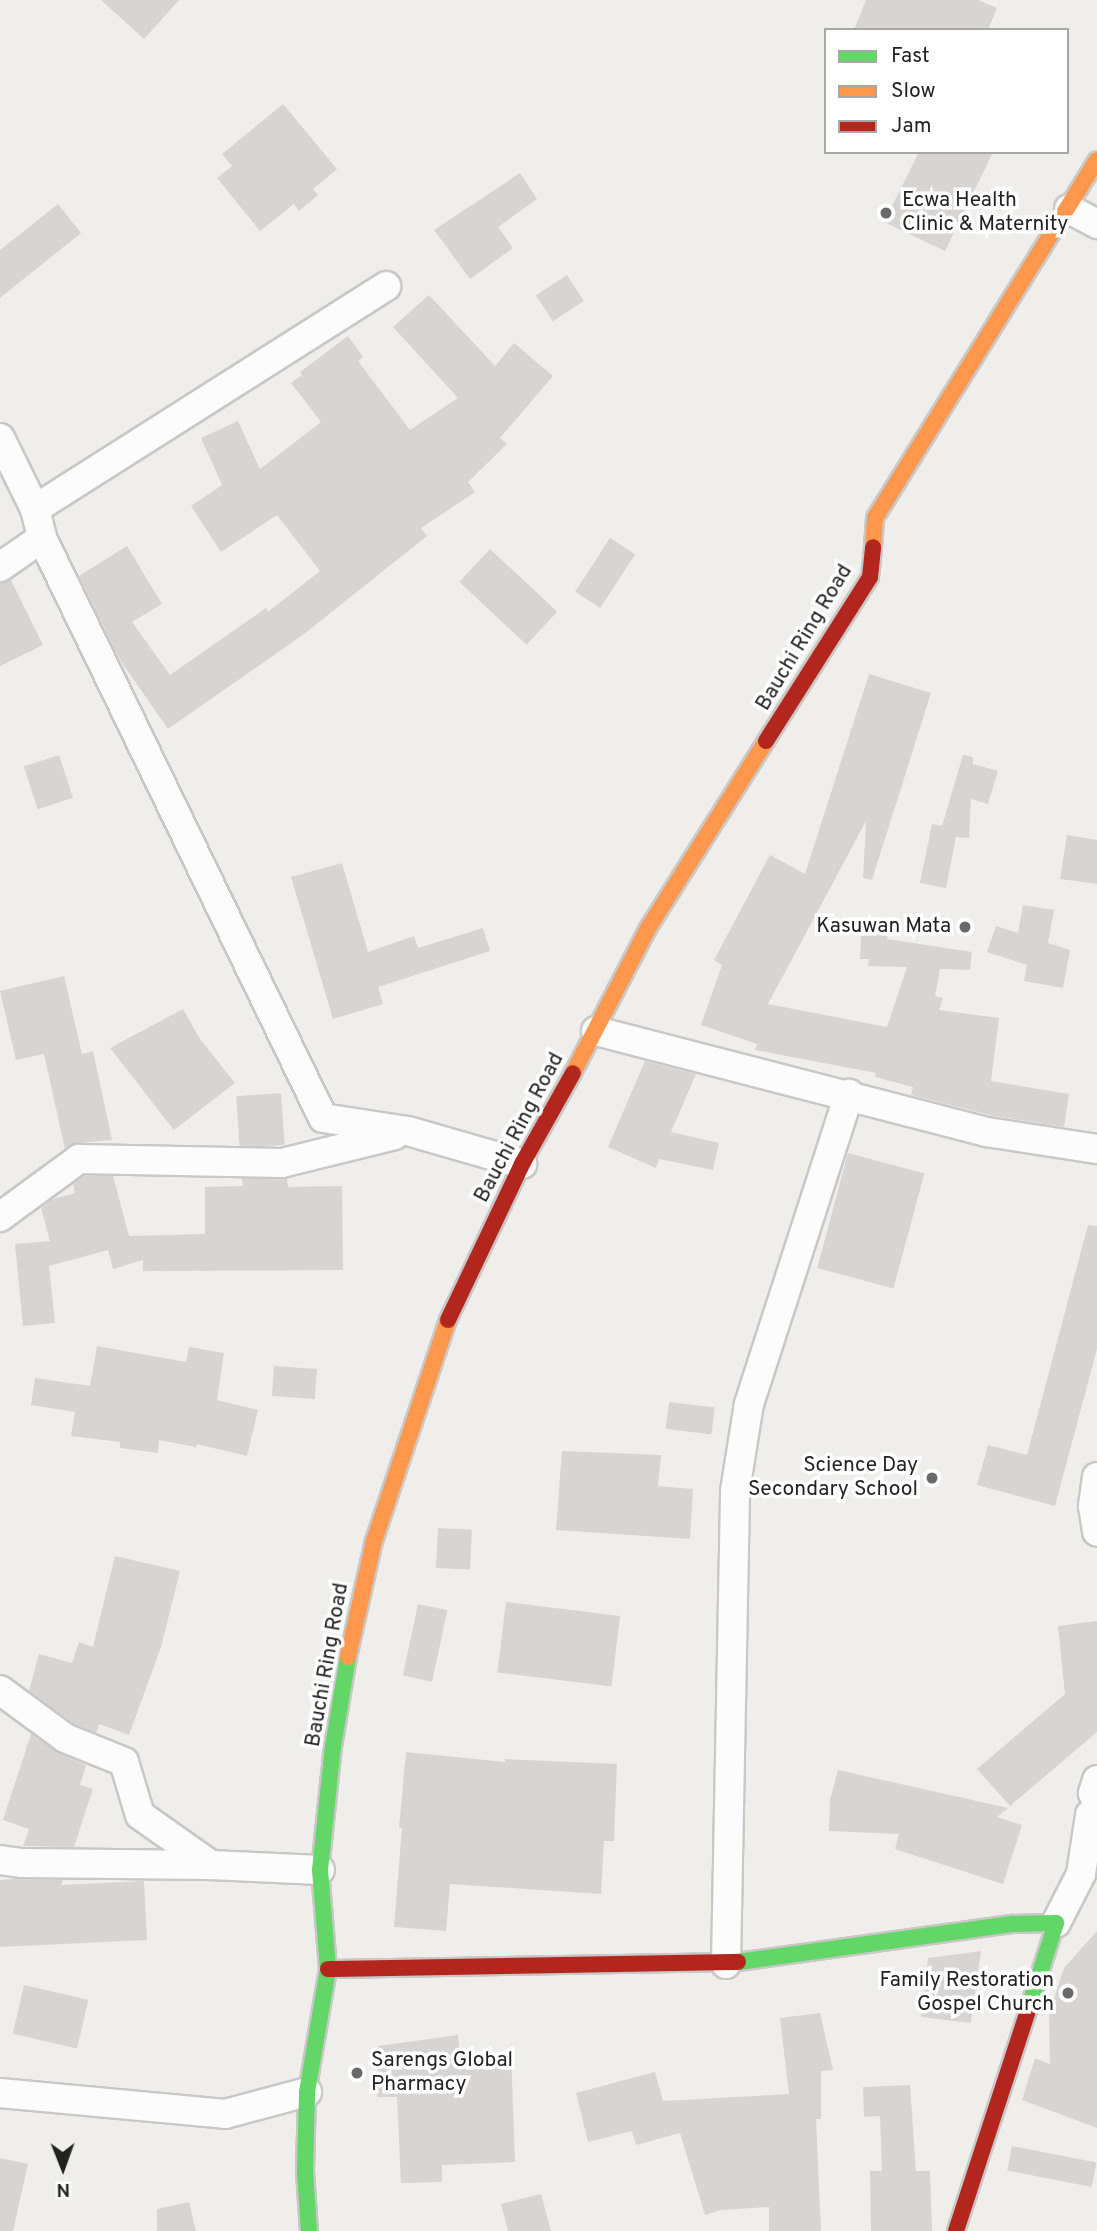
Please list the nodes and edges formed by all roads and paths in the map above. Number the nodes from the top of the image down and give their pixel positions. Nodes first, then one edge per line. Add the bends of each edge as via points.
1 (1097, 160) edge
2 (1069, 209) junction
3 (1097, 224) edge
4 (386, 286) dead end
5 (0, 438) edge
6 (35, 509) junction
7 (42, 538) junction
8 (0, 567) edge
9 (596, 1031) junction
10 (849, 1094) junction
11 (408, 1131) junction
12 (1097, 1149) edge
13 (522, 1164) junction
14 (0, 1217) edge
15 (1097, 1478) edge
16 (1097, 1532) edge
17 (0, 1690) edge
18 (1097, 1780) edge
19 (1097, 1801) edge
20 (1097, 1806) edge
21 (0, 1860) edge
22 (211, 1865) junction
23 (320, 1870) junction
24 (1056, 1923) junction
25 (726, 1964) junction
26 (328, 1969) junction
27 (307, 2092) junction
28 (0, 2093) edge
29 (309, 2231) edge
30 (956, 2231) edge

1 - 2 main road, Bauchi Ring Road
2 - 3 street
2 - 9 main road, Bauchi Ring Road via 875,518 870,577 647,930
4 - 6 street
5 - 6 street
6 - 7 street
7 - 8 street
7 - 11 street via 323,1118
9 - 10 street
9 - 13 main road, Bauchi Ring Road
10 - 12 street via 986,1132
10 - 25 street via 749,1404 734,1491
11 - 13 street
11 - 14 street via 282,1163 79,1159
13 - 23 main road, Bauchi Ring Road via 442,1332 374,1541 333,1747
15 - 16 street via 1093,1506
17 - 22 street via 65,1738 124,1762 140,1815
18 - 19 street via 1093,1793
20 - 24 street via 1090,1815 1082,1874
21 - 22 street
22 - 23 street
23 - 26 main road, Bauchi Ring Road
24 - 25 main road via 1013,1924
24 - 30 main road
25 - 26 main road
26 - 27 main road, Bauchi Ring Road
27 - 28 street via 225,2114
27 - 29 main road, Bauchi Ring Road

